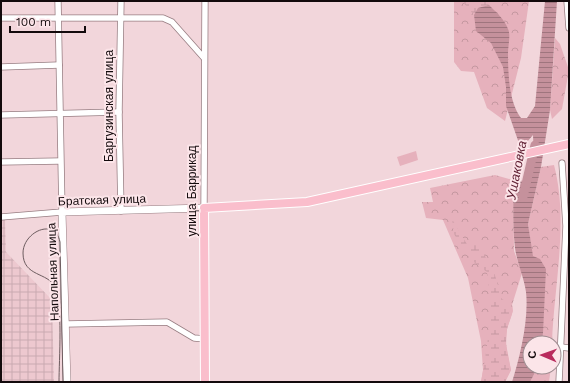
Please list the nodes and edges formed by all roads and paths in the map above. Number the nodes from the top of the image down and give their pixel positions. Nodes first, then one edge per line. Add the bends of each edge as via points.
1 (58, 1) edge
2 (121, 1) edge
3 (205, 1) edge
4 (567, 1) edge
5 (58, 17) junction
6 (121, 17) junction
7 (1, 18) edge
8 (569, 28) edge
9 (204, 58) junction
10 (59, 65) junction
11 (1, 67) edge
12 (119, 112) junction
13 (1, 114) edge
14 (60, 114) junction
15 (569, 144) edge
16 (60, 161) junction
17 (1, 162) edge
18 (562, 163) dead end
19 (204, 208) junction
20 (121, 211) junction
21 (62, 212) junction
22 (1, 217) edge
23 (567, 265) edge
24 (66, 324) junction
25 (562, 335) edge
26 (205, 339) junction
27 (67, 382) edge
28 (204, 382) edge

1 - 5 street, Напольная улица
2 - 6 street, Баргузинская улица
3 - 9 street, улица Баррикад
4 - 8 street
5 - 6 street
5 - 7 street
5 - 10 street, Напольная улица
6 - 9 street via 163,18 172,22
6 - 12 street, Баргузинская улица
9 - 19 street, улица Баррикад
10 - 11 street
10 - 14 street, Напольная улица
12 - 14 street
12 - 20 street, Баргузинская улица
13 - 14 street
14 - 16 street, Напольная улица
15 - 19 main road via 308,202
16 - 17 street
16 - 21 street, Напольная улица
18 - 23 street
19 - 20 street, Братская улица
19 - 26 main road, улица Баррикад
20 - 21 street, Братская улица
21 - 22 street, Братская улица
21 - 24 street, Напольная улица
23 - 25 street
24 - 26 street via 167,322 194,338
24 - 27 street, Напольная улица
26 - 28 main road, улица Баррикад

